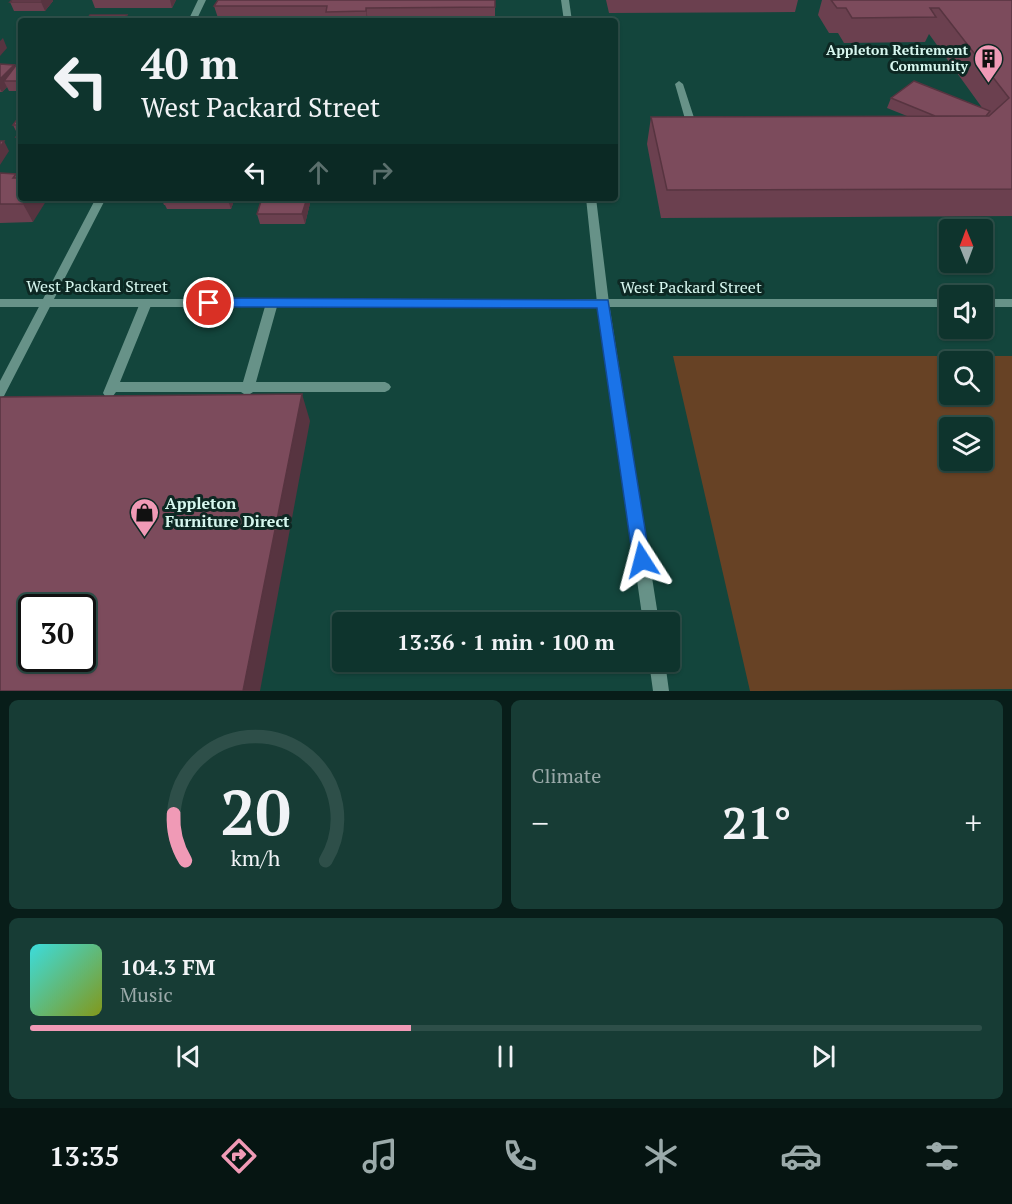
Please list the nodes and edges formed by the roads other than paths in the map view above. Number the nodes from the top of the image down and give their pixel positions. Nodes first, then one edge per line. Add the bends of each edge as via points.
1 (202, 0) edge
2 (565, 0) edge
3 (193, 18) edge
4 (568, 18) edge
5 (680, 84) dead end
6 (696, 140) edge
7 (99, 201) edge
8 (591, 201) edge
9 (0, 303) edge
10 (47, 303) junction
11 (146, 303) junction
12 (272, 303) junction
13 (603, 303) junction
14 (939, 303) edge
15 (993, 303) edge
16 (1012, 303) edge
17 (249, 386) junction
18 (112, 387) junction
19 (385, 387) dead end
20 (0, 393) edge
21 (244, 404) edge
22 (103, 405) edge
23 (649, 612) edge
24 (658, 672) edge
25 (661, 691) edge

1 - 3 street
2 - 4 street
5 - 6 street
7 - 10 street
8 - 13 street
9 - 10 street, West Packard Street
10 - 11 street, West Packard Street
10 - 20 street
11 - 12 street, West Packard Street
11 - 18 street
12 - 13 street, West Packard Street
12 - 17 street
13 - 14 street, West Packard Street
13 - 23 street
15 - 16 street
17 - 18 street
17 - 19 street
17 - 21 street
18 - 22 street
24 - 25 street

